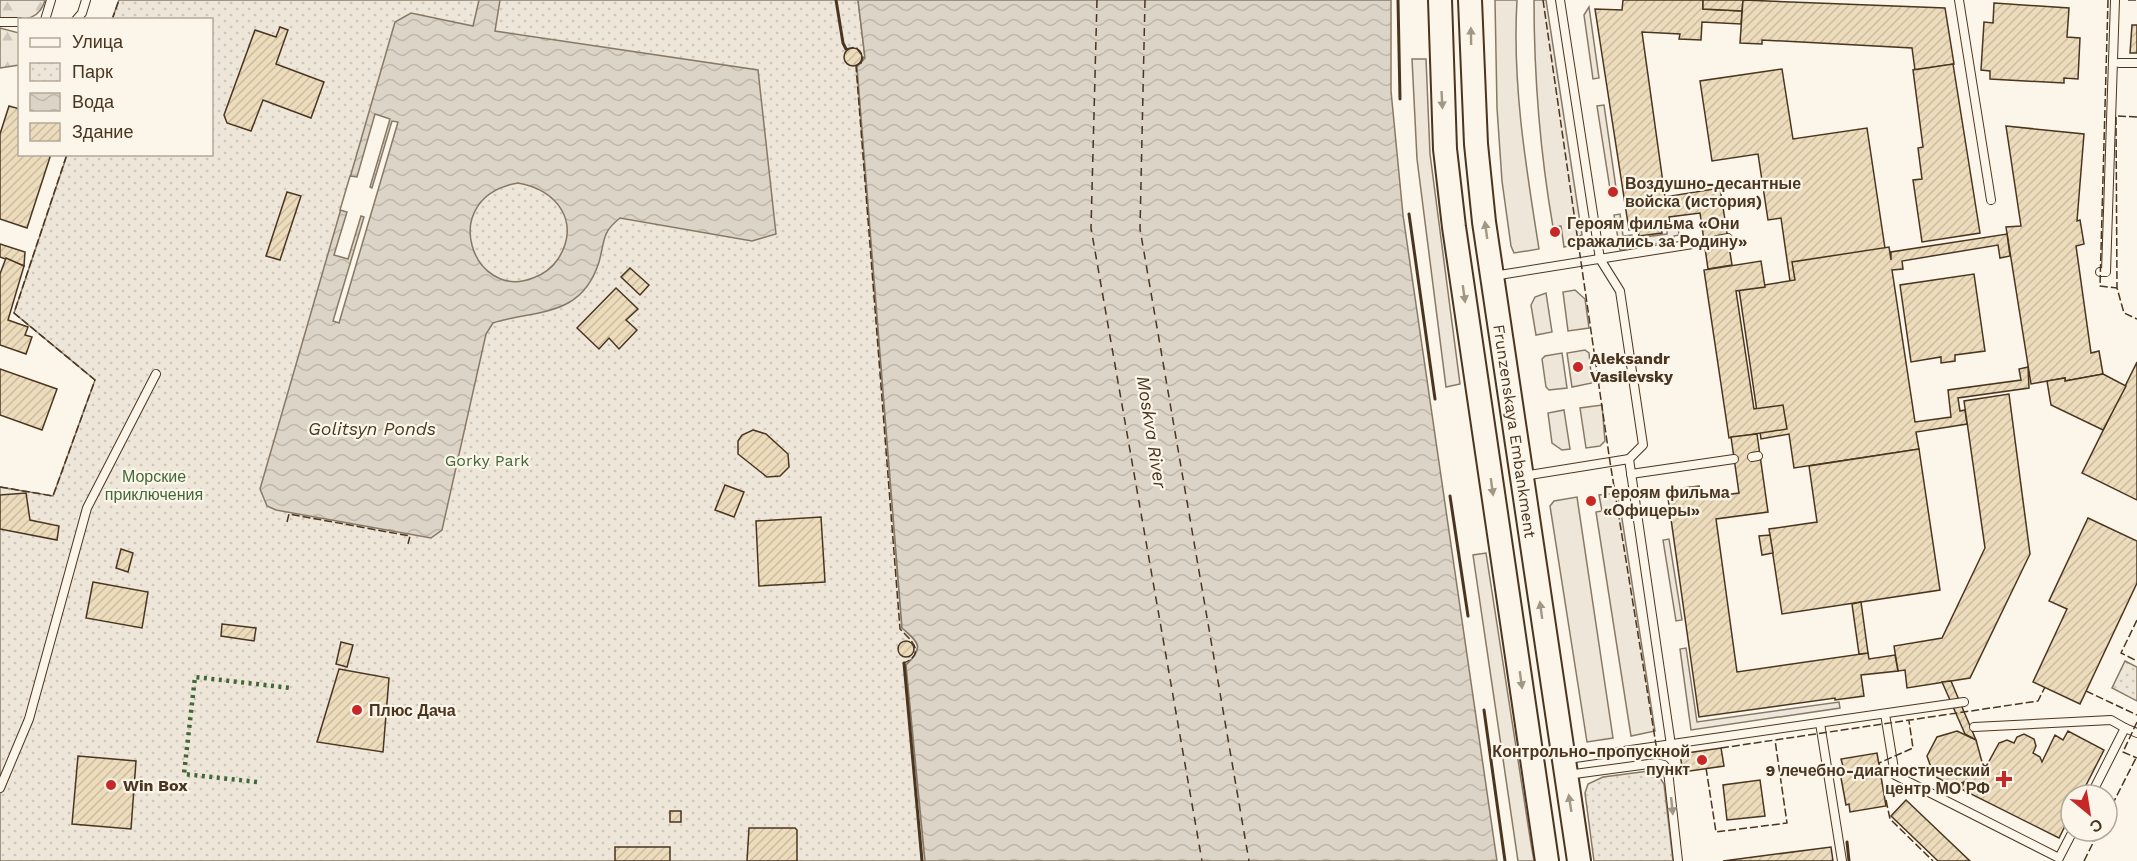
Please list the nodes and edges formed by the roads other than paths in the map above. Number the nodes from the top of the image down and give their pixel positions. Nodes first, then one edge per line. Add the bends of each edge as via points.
1 (51, 0) edge
2 (86, 0) edge
3 (1440, 0) edge
4 (1470, 0) edge
5 (1560, 0) edge
6 (1959, 0) edge
7 (2115, 0) edge
8 (46, 18) edge
9 (78, 18) edge
10 (0, 22) edge
11 (18, 22) edge
12 (2119, 63) dead end
13 (2137, 63) edge
14 (1991, 200) dead end
15 (1728, 238) dead end
16 (1717, 240) dead end
17 (1705, 242) dead end
18 (1600, 259) junction
19 (2100, 272) dead end
20 (1492, 276) junction
21 (156, 374) dead end
22 (1629, 459) junction
23 (1734, 459) dead end
24 (1631, 474) junction
25 (1521, 477) junction
26 (1964, 702) dead end
27 (1885, 714) junction
28 (1820, 723) junction
29 (1974, 727) dead end
30 (2126, 728) junction
31 (2137, 733) edge
32 (1671, 745) junction
33 (1565, 767) junction
34 (2097, 783) edge
35 (0, 788) edge
36 (2067, 843) edge
37 (2058, 860) edge
38 (1547, 861) edge
39 (1579, 861) edge
40 (1678, 861) edge
41 (1842, 861) edge

1 - 8 lane
2 - 9 lane
3 -> 38 main road, Frunzenskaya Embankment via 1445,149 1454,227
20 -> 4 main road, Frunzenskaya Embankment via 1476,144
5 - 18 lane
6 - 14 lane
7 - 19 lane via 2106,272
10 - 11 lane
12 - 13 lane
15 - 16 lane
17 - 18 lane
18 - 20 lane
18 - 22 lane via 1620,291 1643,445
20 - 25 main road, Frunzenskaya Embankment
21 - 35 lane via 87,508 29,719
22 - 24 lane
22 - 25 lane
23 - 24 lane
24 - 32 lane
33 -> 25 main road, Frunzenskaya Embankment
26 - 27 lane
27 - 28 lane
27 - 37 lane via 1895,776
28 - 32 lane
28 - 41 lane
29 - 30 lane via 2111,720
30 - 31 lane
30 - 34 lane
32 - 33 lane
39 -> 33 main road, Frunzenskaya Embankment
33 -> 40 lane via 1664,765 1668,771
36 - 37 lane

